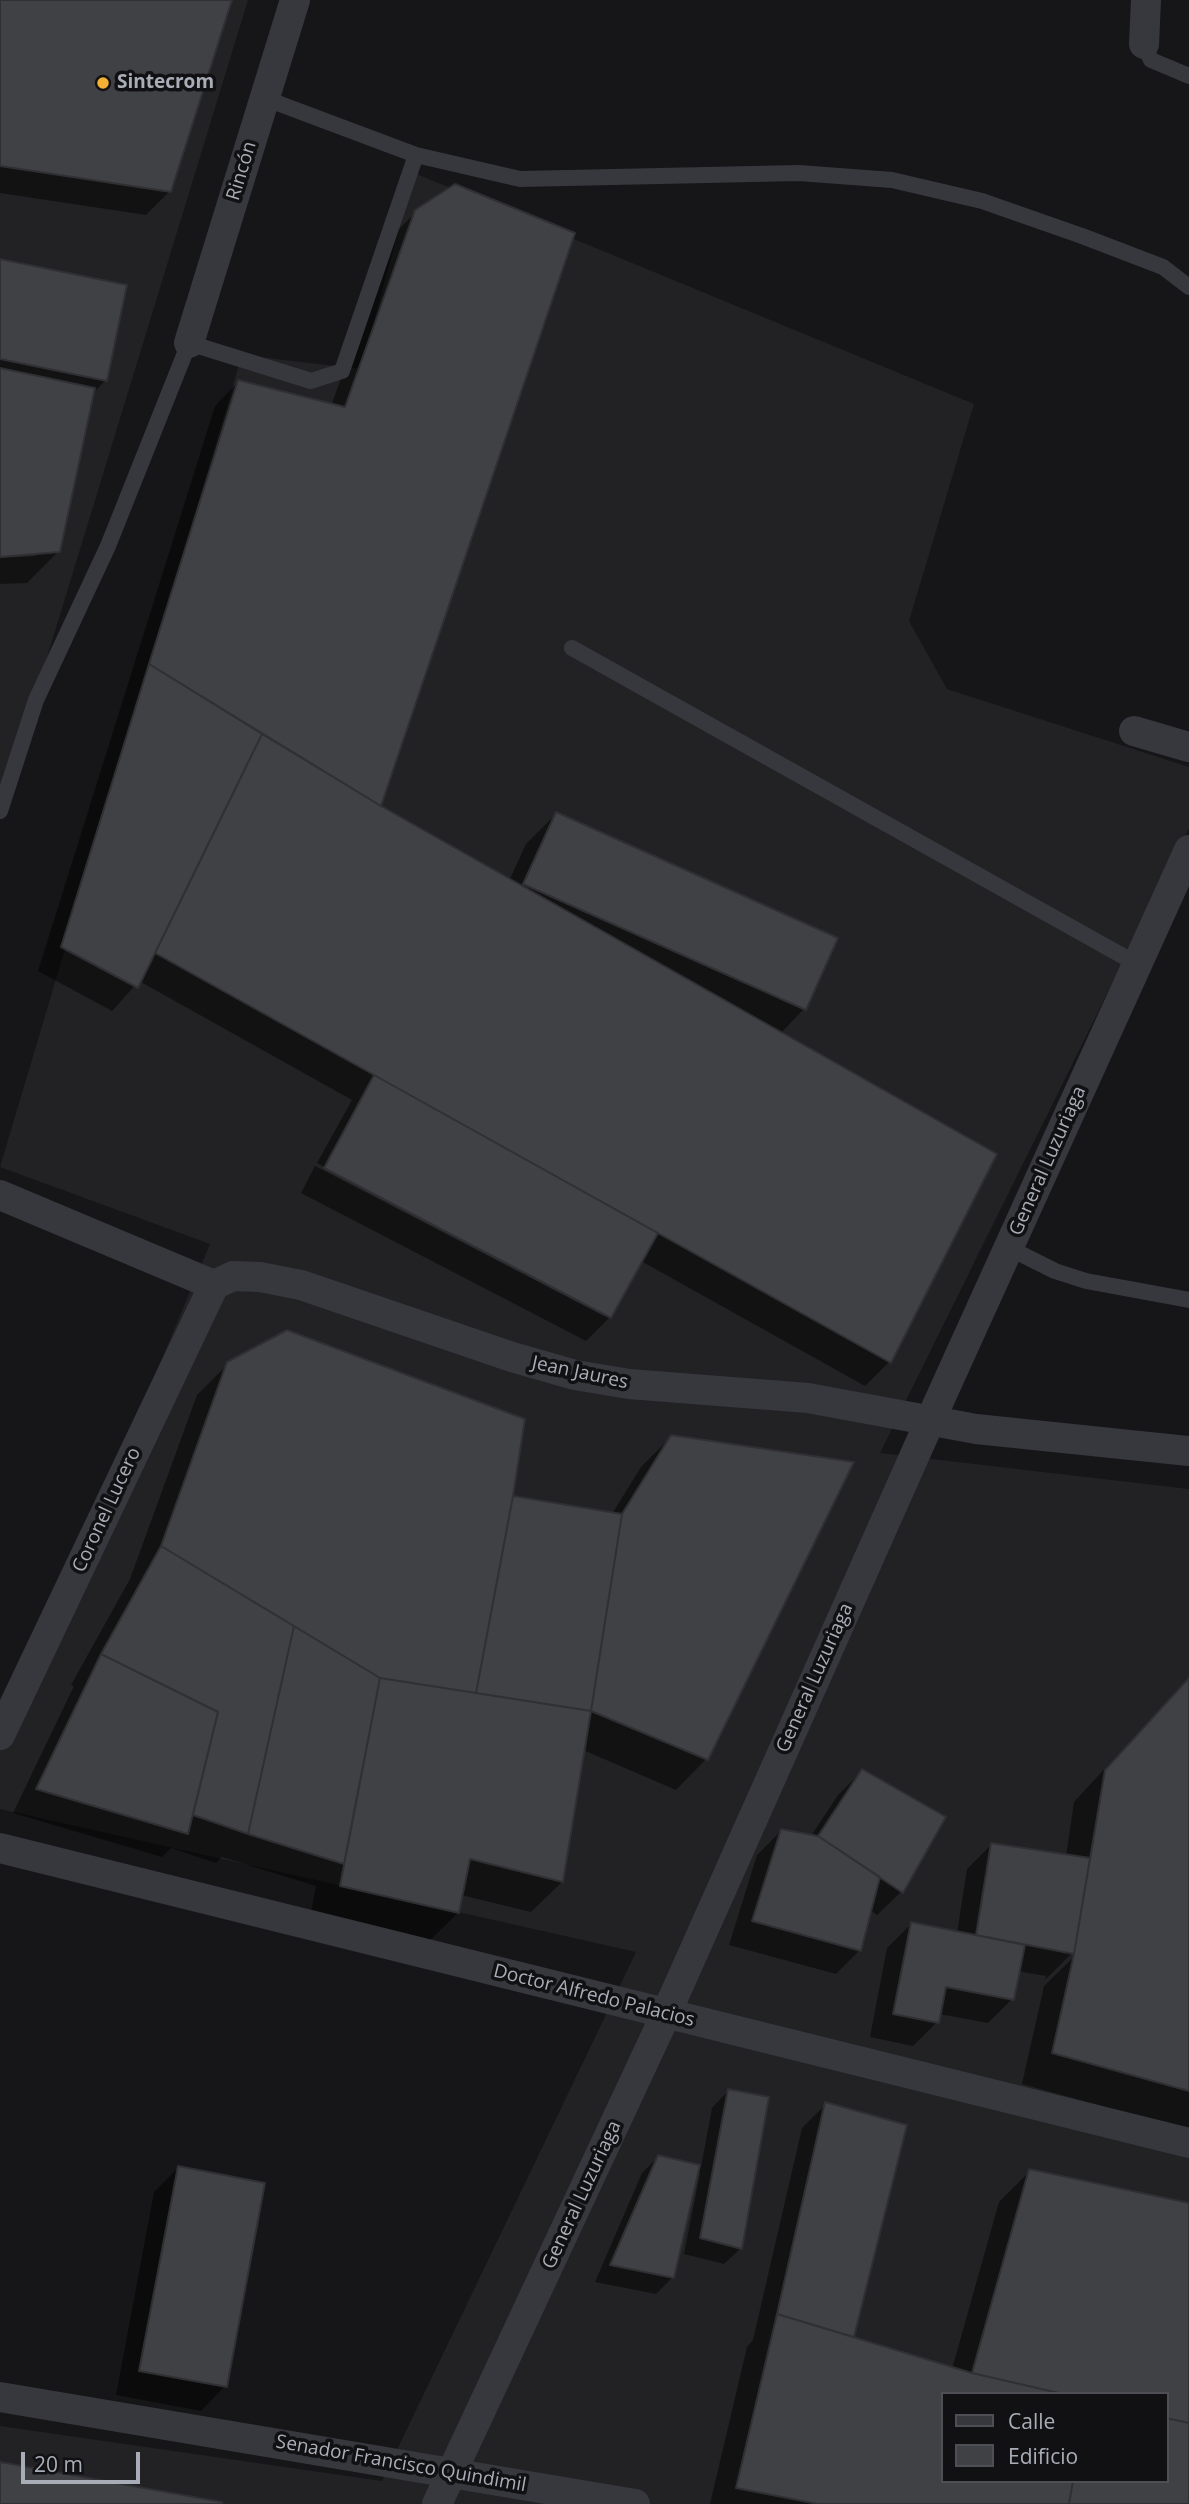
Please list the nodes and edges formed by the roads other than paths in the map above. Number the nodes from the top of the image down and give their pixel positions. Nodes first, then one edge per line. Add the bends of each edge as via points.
1 (295, 0) edge
2 (1146, 0) edge
3 (1144, 44) joint
4 (1189, 76) edge
5 (264, 98) junction
6 (416, 155) junction
7 (1189, 287) edge
8 (189, 343) junction
9 (572, 648) dead end
10 (1133, 731) dead end
11 (1189, 747) edge
12 (0, 811) edge
13 (1189, 850) edge
14 (1138, 964) junction
15 (0, 1195) edge
16 (1009, 1248) junction
17 (214, 1285) junction
18 (1189, 1300) edge
19 (930, 1421) junction
20 (1189, 1451) edge
21 (0, 1735) edge
22 (0, 1848) edge
23 (666, 2014) junction
24 (1189, 2143) edge
25 (0, 2397) edge
26 (453, 2472) junction
27 (437, 2504) edge
28 (635, 2504) edge

1 - 5 street, Rincón
2 - 3 street
3 - 4 lane via 1151,61
5 - 6 lane
5 - 8 street, Rincón
6 - 7 lane via 520,179 799,173 892,180 982,201 1082,236 1163,267
6 - 8 lane via 342,371 311,381
8 - 12 lane via 108,546 36,700
9 - 14 lane
10 - 11 street
13 - 14 street, General Luzuriaga
14 - 16 street, General Luzuriaga
15 - 17 street
16 - 18 lane via 1076,1278
16 - 19 street, General Luzuriaga
17 - 19 street, Jean Jaures via 233,1276 301,1285 575,1375 629,1384 808,1398
17 - 21 street, Coronel Lucero
19 - 20 street, Jean Jaures
19 - 23 street, General Luzuriaga
22 - 23 street, Doctor Alfredo Palacios
23 - 24 street, Doctor Alfredo Palacios
23 - 26 street, General Luzuriaga
25 - 26 street, Senador Francisco Quindimil
26 - 27 street, General Luzuriaga
26 - 28 street, Senador Francisco Quindimil

